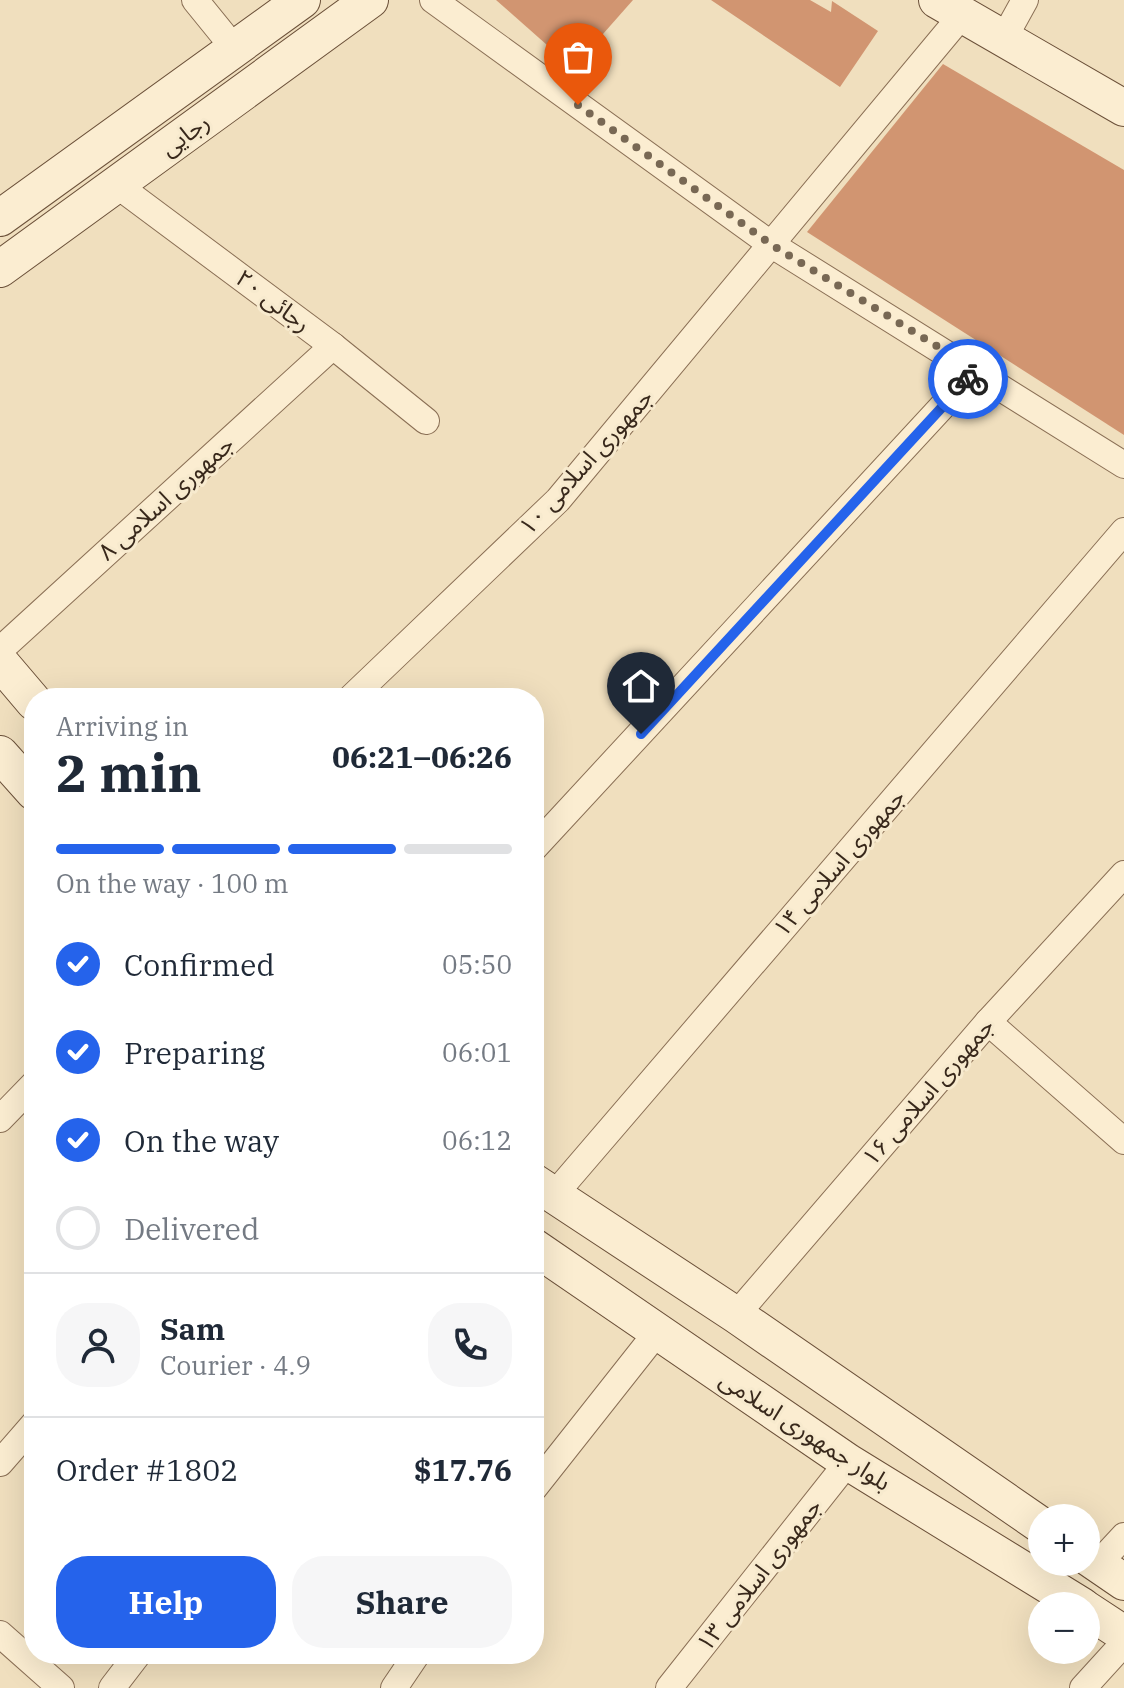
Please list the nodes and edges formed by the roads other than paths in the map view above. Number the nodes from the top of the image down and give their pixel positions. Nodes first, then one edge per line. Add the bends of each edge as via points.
1 (195, 0) edge
2 (302, 0) edge
3 (370, 0) edge
4 (433, 0) edge
5 (1025, 0) edge
6 (949, 8) edge
7 (1004, 38) junction
8 (234, 48) junction
9 (1124, 108) edge
10 (117, 185) junction
11 (0, 218) edge
12 (772, 245) junction
13 (0, 269) edge
14 (333, 346) junction
15 (976, 370) junction
16 (426, 421) dead end
17 (1124, 465) edge
18 (1124, 531) edge
19 (0, 650) edge
20 (0, 662) edge
21 (361, 688) edge
22 (24, 690) edge
23 (0, 754) edge
24 (24, 781) edge
25 (544, 837) edge
26 (1124, 874) edge
27 (988, 1022) junction
28 (24, 1094) edge
29 (0, 1119) edge
30 (1124, 1141) edge
31 (544, 1188) edge
32 (544, 1254) edge
33 (736, 1315) junction
34 (658, 1331) junction
35 (24, 1435) edge
36 (848, 1462) junction
37 (0, 1463) edge
38 (544, 1475) edge
39 (1028, 1516) edge
40 (1124, 1536) edge
41 (1103, 1567) edge
42 (1060, 1592) edge
43 (1100, 1618) edge
44 (0, 1634) edge
45 (1124, 1634) edge
46 (1124, 1643) edge
47 (24, 1655) edge
48 (34, 1664) edge
49 (130, 1664) edge
50 (410, 1664) edge
51 (61, 1688) edge
52 (112, 1688) edge
53 (394, 1688) edge
54 (669, 1688) edge
55 (1083, 1688) edge

1 - 8 street
2 - 8 main road, رجایی
3 - 10 main road, رجایی
4 - 12 street
5 - 7 street
6 - 7 main road
6 - 12 street, جمهوری اسلامی ۱۰
7 - 9 main road
8 - 11 main road, رجایی
10 - 13 main road, رجایی
10 - 14 street, رجائی ۲۰
12 - 15 street
12 - 21 street, جمهوری اسلامی ۱۰ via 558,500
14 - 16 street, رجائی ۲۰
14 - 19 street, جمهوری اسلامی ۸
15 - 17 street
15 - 25 street
18 - 31 street, جمهوری اسلامی ۱۴
20 - 22 main road
23 - 24 main road
26 - 27 street, جمهوری اسلامی ۱۶
27 - 30 street
27 - 33 street, جمهوری اسلامی ۱۶
28 - 29 street
31 - 33 main road
32 - 34 main road, بلوار جمهوری اسلامی
33 - 39 main road
34 - 36 main road, بلوار جمهوری اسلامی
34 - 38 street
35 - 37 street
36 - 42 main road, بلوار جمهوری اسلامی
36 - 54 street, جمهوری اسلامی ۱۳
40 - 41 street
43 - 45 main road, بلوار جمهوری اسلامی
44 - 47 street
46 - 55 street
48 - 51 street
49 - 52 street
50 - 53 street

